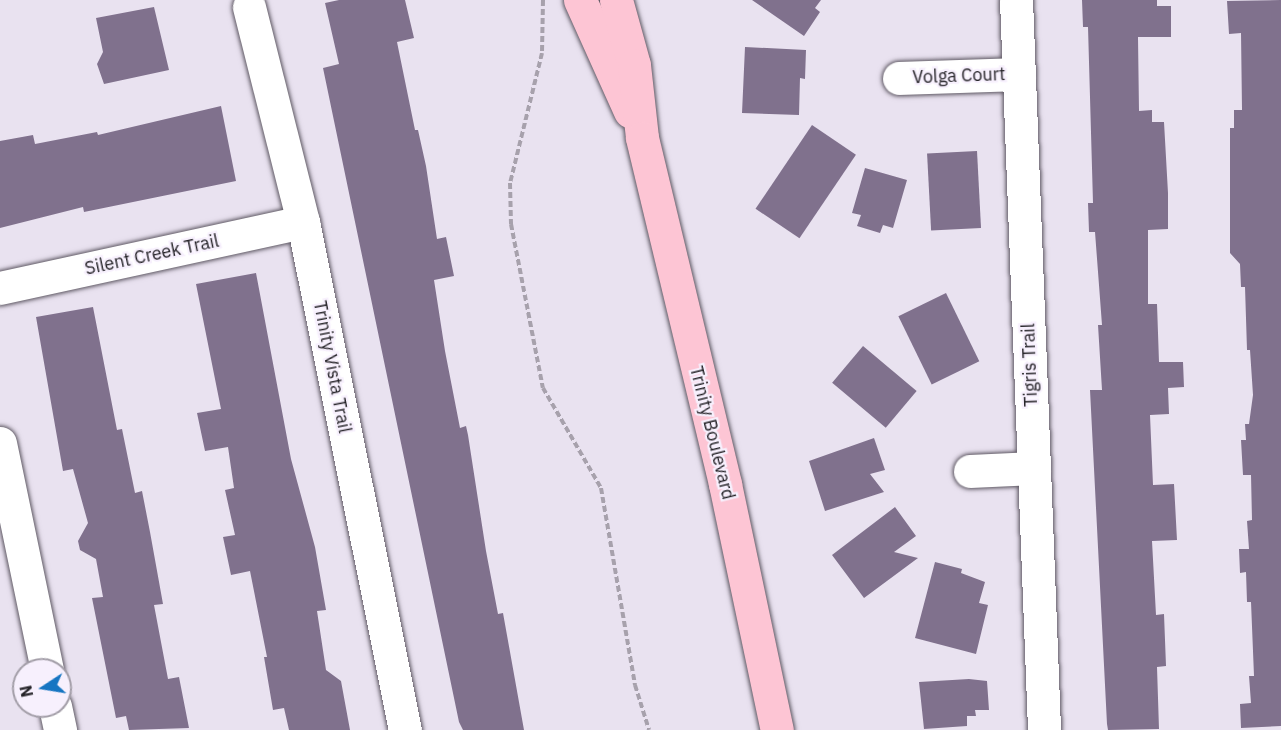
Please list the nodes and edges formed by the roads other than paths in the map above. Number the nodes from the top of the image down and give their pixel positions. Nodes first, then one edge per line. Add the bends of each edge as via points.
1 (580, 0) edge
2 (616, 0) edge
3 (1016, 0) edge
4 (249, 7) dead end
5 (1019, 74) junction
6 (899, 78) dead end
7 (642, 138) junction
8 (303, 222) junction
9 (0, 288) edge
10 (0, 443) edge
11 (1034, 468) junction
12 (970, 471) dead end
13 (45, 658) edge
14 (405, 730) edge
15 (777, 730) edge
16 (1044, 730) edge

1 - 7 main road, Trinity Boulevard
2 - 7 main road, Trinity Boulevard via 634,64
3 - 5 street, Tigris Trail
4 - 8 street, Trinity Vista Trail
5 - 6 street, Volga Court
5 - 11 street, Tigris Trail
7 - 15 main road, Trinity Boulevard via 725,484
8 - 9 street, Silent Creek Trail
8 - 14 street, Trinity Vista Trail
10 - 13 street
11 - 12 street
11 - 16 street, Tigris Trail

